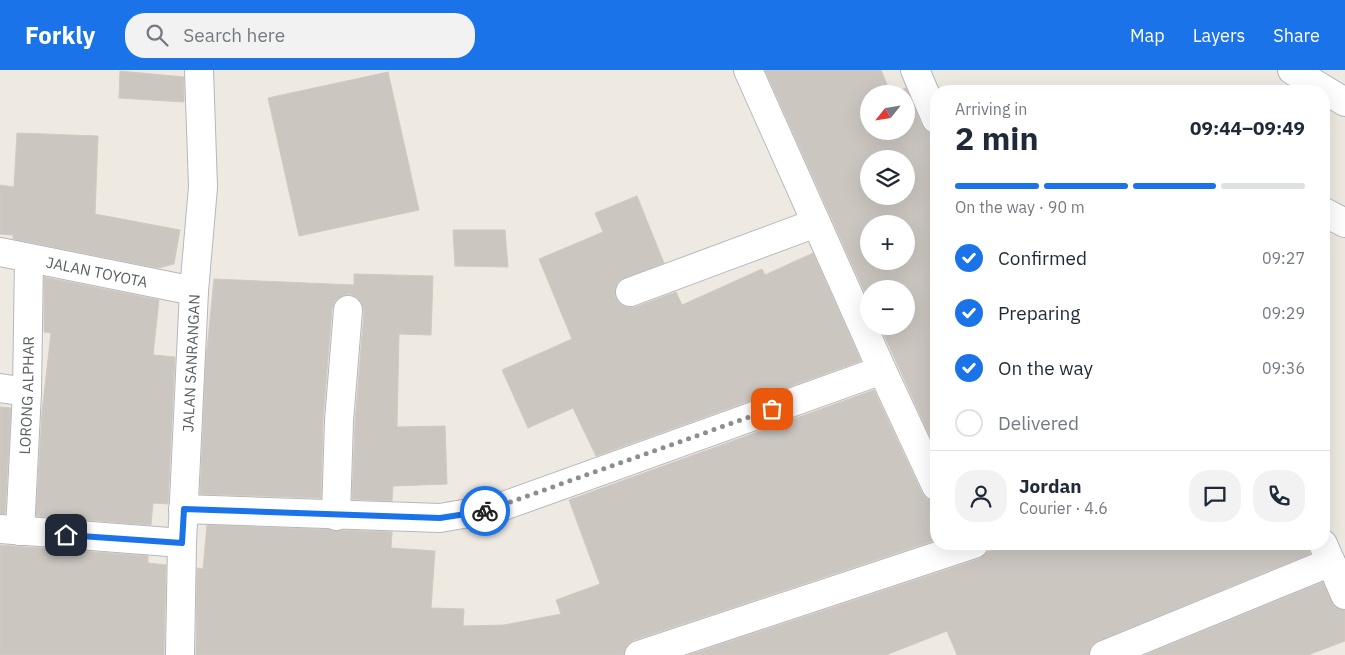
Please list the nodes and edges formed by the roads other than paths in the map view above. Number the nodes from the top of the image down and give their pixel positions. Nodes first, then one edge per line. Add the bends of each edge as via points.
1 (199, 70) edge
2 (748, 70) edge
3 (915, 70) edge
4 (1292, 70) edge
5 (1317, 85) edge
6 (1330, 93) edge
7 (1345, 102) edge
8 (930, 105) edge
9 (1330, 215) edge
10 (816, 223) junction
11 (1345, 223) edge
12 (0, 252) edge
13 (29, 259) junction
14 (194, 291) junction
15 (630, 292) dead end
16 (348, 310) dead end
17 (882, 370) junction
18 (0, 388) edge
19 (27, 392) junction
20 (930, 473) edge
21 (184, 509) junction
22 (336, 516) junction
23 (10, 530) edge
24 (182, 543) junction
25 (953, 550) edge
26 (1327, 553) edge
27 (1345, 596) edge
28 (180, 655) edge
29 (639, 655) edge
30 (1104, 655) edge

1 - 14 street, JALAN SANRANGAN via 203,187
2 - 10 street
3 - 8 street
4 - 5 street
6 - 7 street
9 - 11 street
10 - 15 street
10 - 17 street
12 - 13 street, JALAN TOYOTA
13 - 14 street, JALAN TOYOTA
13 - 19 street, LORONG ALPHAR
14 - 21 street, JALAN SANRANGAN
16 - 22 street
17 - 20 street
17 - 22 street via 498,508 440,518
18 - 19 street
19 - 23 street, LORONG ALPHAR
21 - 22 street
21 - 24 street, JALAN SANRANGAN
23 - 24 street
24 - 28 street, JALAN SANRANGAN
25 - 29 street
26 - 27 street
26 - 30 street

